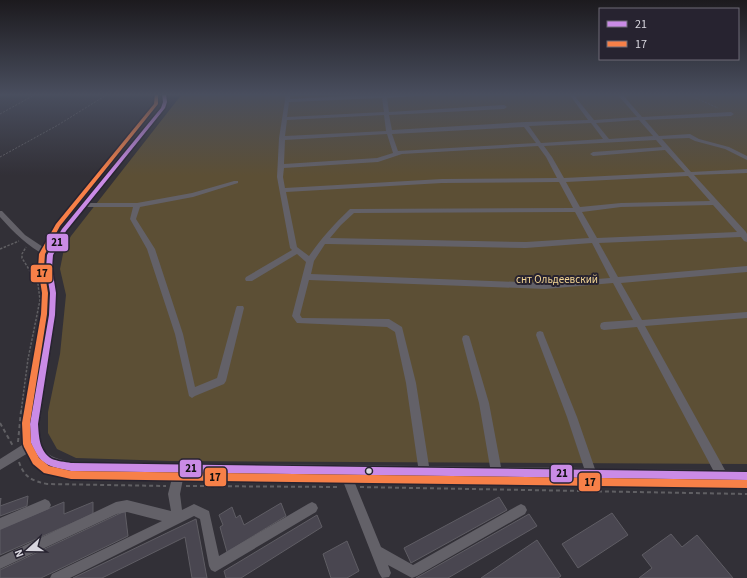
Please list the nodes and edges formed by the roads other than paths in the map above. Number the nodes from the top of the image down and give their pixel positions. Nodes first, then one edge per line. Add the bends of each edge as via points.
1 (152, 121) edge
2 (285, 121) edge
3 (387, 121) edge
4 (575, 121) edge
5 (592, 121) edge
6 (643, 121) edge
7 (526, 124) junction
8 (389, 132) junction
9 (659, 137) junction
10 (282, 138) junction
11 (607, 140) junction
12 (539, 144) junction
13 (668, 148) junction
14 (396, 153) junction
15 (593, 154) dead end
16 (747, 158) edge
17 (281, 166) junction
18 (747, 171) edge
19 (691, 175) junction
20 (561, 180) junction
21 (236, 182) dead end
22 (283, 190) junction
23 (715, 203) junction
24 (84, 205) junction
25 (137, 205) junction
26 (576, 210) junction
27 (0, 213) edge
28 (745, 237) edge
29 (323, 242) junction
30 (594, 242) junction
31 (297, 251) junction
32 (46, 253) junction
33 (310, 261) junction
34 (747, 270) edge
35 (307, 276) junction
36 (249, 279) dead end
37 (614, 279) junction
38 (240, 308) dead end
39 (747, 315) edge
40 (640, 324) junction
41 (604, 326) dead end
42 (540, 335) dead end
43 (466, 338) dead end
44 (35, 443) junction
45 (0, 465) edge
46 (180, 468) junction
47 (344, 470) junction
48 (424, 471) junction
49 (496, 472) junction
50 (591, 474) junction
51 (722, 476) junction
52 (747, 476) edge
53 (45, 505) dead end
54 (312, 508) dead end
55 (521, 510) dead end
56 (178, 519) junction
57 (0, 524) edge
58 (376, 551) junction
59 (0, 563) edge
60 (385, 573) dead end
61 (56, 578) edge

1 - 24 street
2 - 10 street
3 - 8 street
4 - 7 street
5 - 11 street
6 - 9 street
7 - 8 street
7 - 12 street
8 - 10 street
8 - 14 street
9 - 11 street
9 - 13 street
9 - 16 street via 690,136 728,148
10 - 17 street
11 - 12 street
12 - 14 street
12 - 20 street via 549,156
13 - 15 street
13 - 19 street
14 - 17 street via 378,160
17 - 22 street
18 - 19 street
19 - 20 street
19 - 23 street
20 - 22 street via 442,181
20 - 26 street
21 - 25 street via 193,195
22 - 31 street via 294,248
23 - 26 street via 621,205
23 - 28 street
24 - 25 street
24 - 32 street
25 - 38 street via 133,219 151,249 179,334 192,393 221,381
26 - 29 street via 352,211
26 - 30 street
27 - 32 street via 26,241
28 - 30 street via 653,236
29 - 30 street via 526,245
29 - 33 street
30 - 37 street
31 - 33 street
31 - 36 street
32 - 44 street via 53,293 52,315 34,424
33 - 35 street
34 - 37 street
35 - 37 street via 544,286
35 - 48 street via 296,316 300,321 389,323 399,330 411,383
37 - 40 street
39 - 40 street
40 - 41 street
40 - 51 street
42 - 50 street
43 - 49 street via 484,403
44 - 45 street
44 - 46 street via 42,456 51,462 71,467
46 - 47 street
46 - 56 street via 174,494
47 - 48 street
47 - 58 street
48 - 49 street
49 - 50 street
50 - 51 street
51 - 52 street
53 - 57 street
54 - 56 street via 215,566 205,515 194,510
55 - 58 street via 413,572
56 - 59 street via 127,506 116,508
56 - 61 street
58 - 60 street

